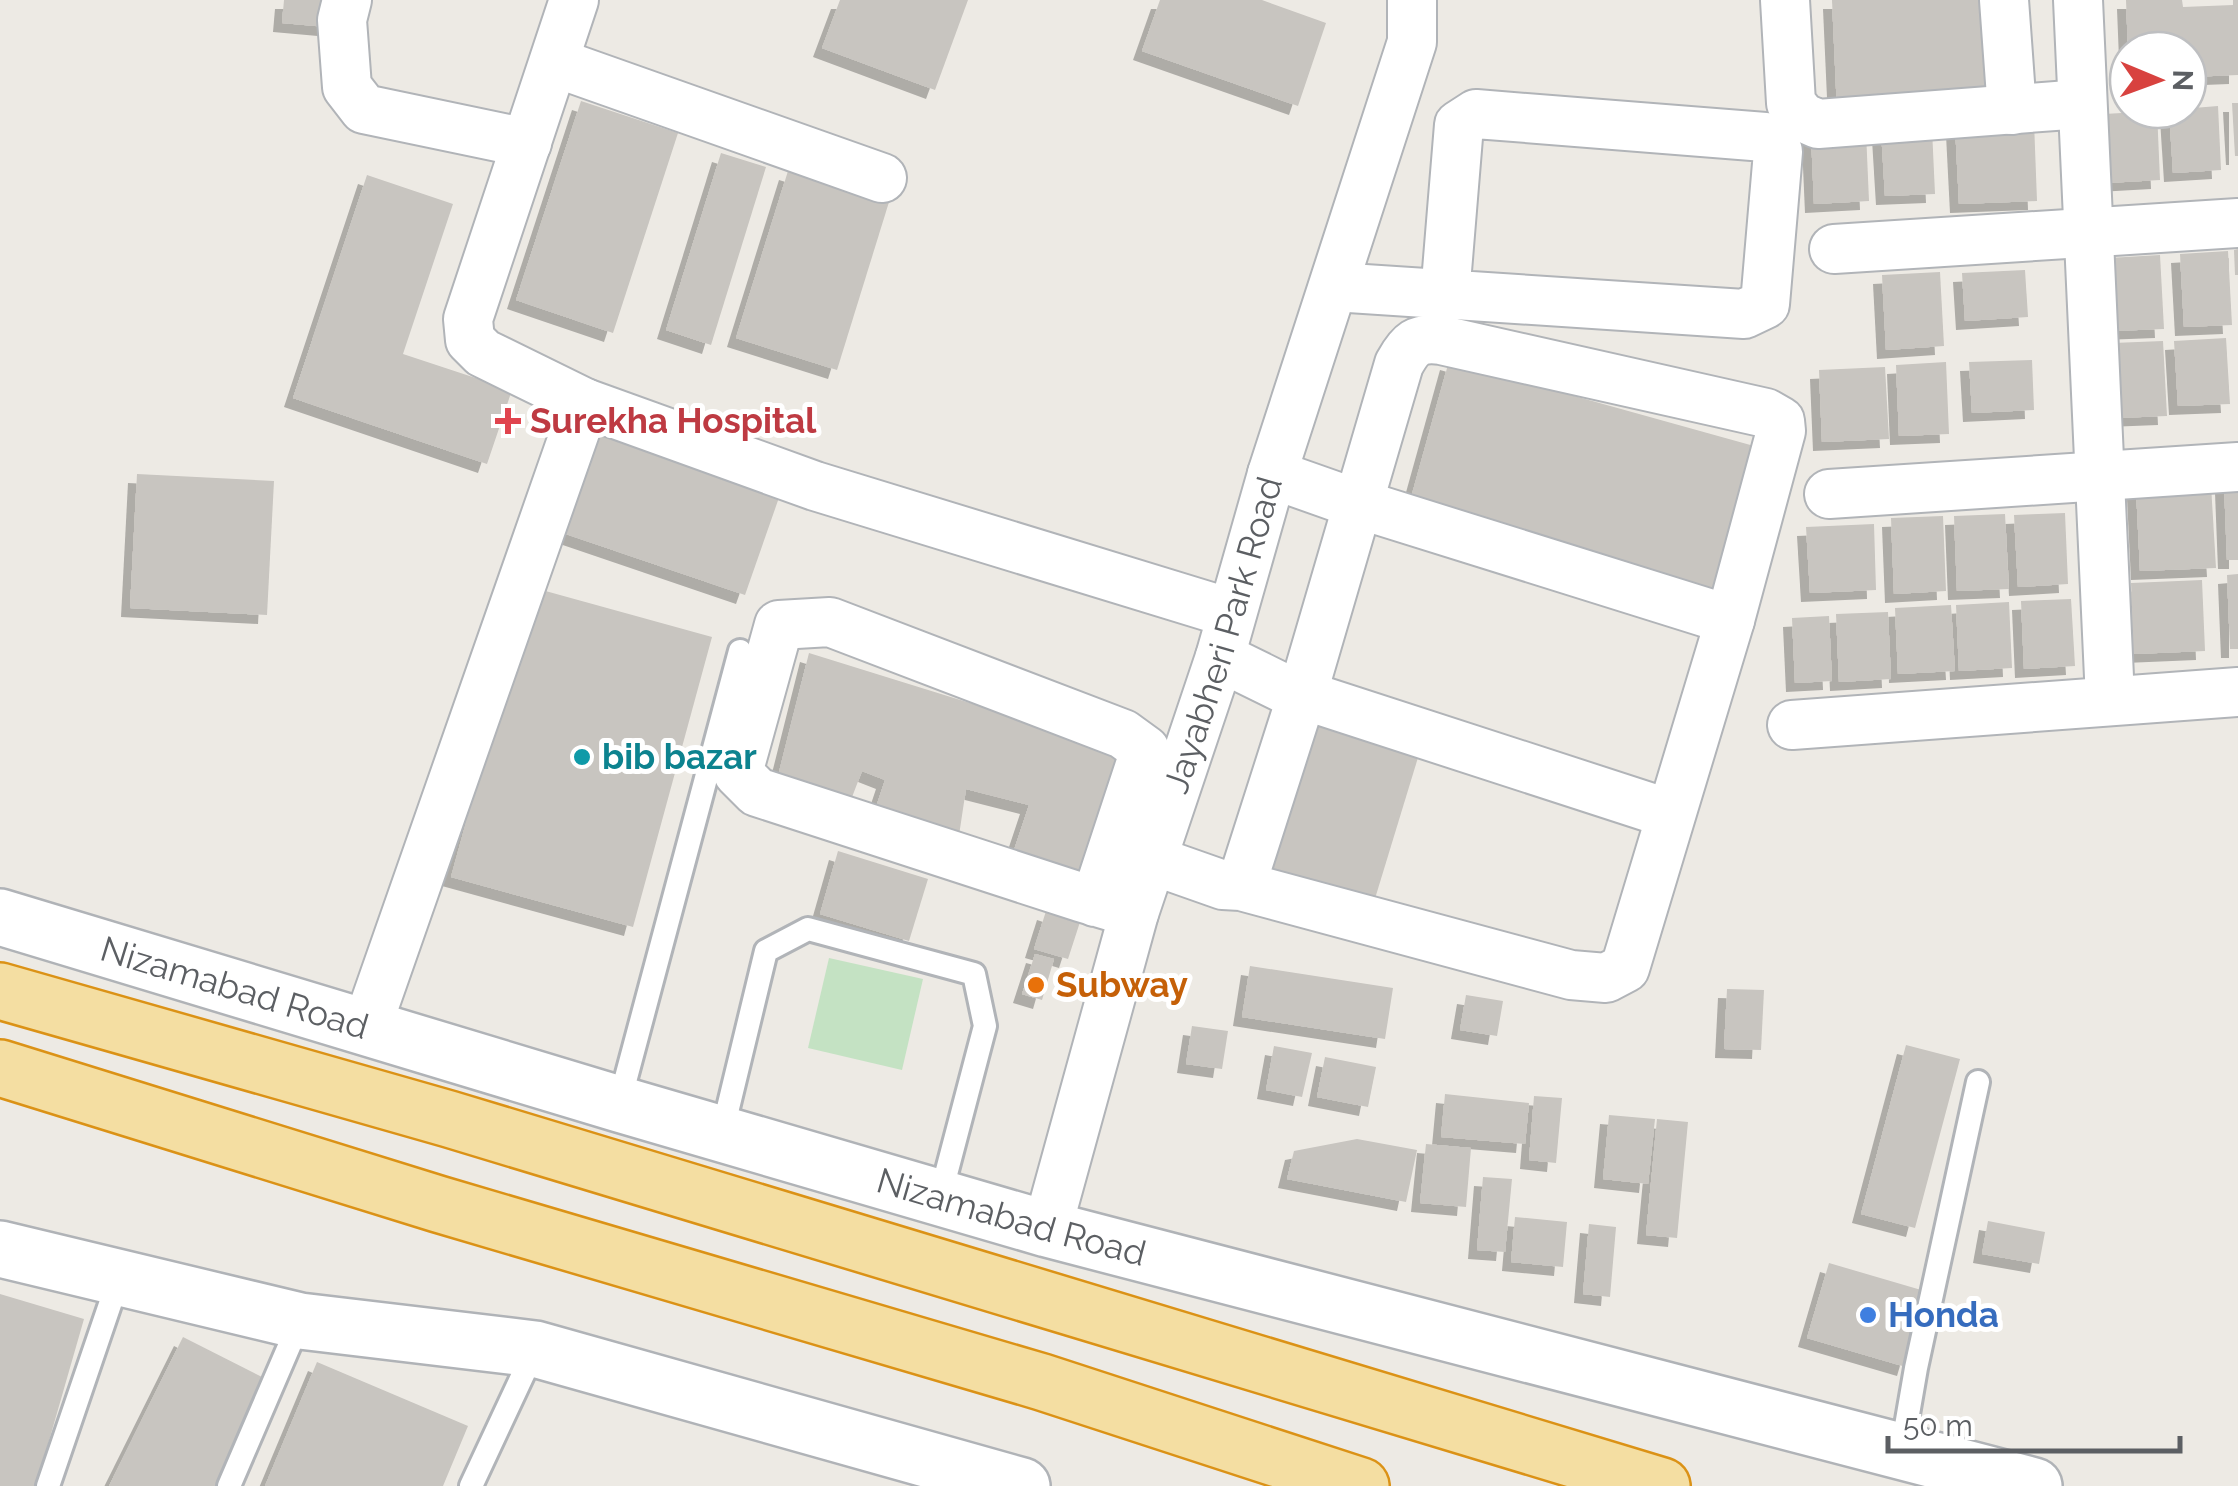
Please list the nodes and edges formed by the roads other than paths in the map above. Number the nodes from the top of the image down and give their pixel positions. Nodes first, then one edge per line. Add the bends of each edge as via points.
1 (346, 0) edge
2 (574, 0) edge
3 (1448, 0) edge
4 (1786, 0) edge
5 (2004, 0) edge
6 (2078, 0) edge
7 (1412, 21) edge
8 (554, 62) junction
9 (2082, 104) junction
10 (2012, 110) junction
11 (526, 143) junction
12 (882, 178) dead end
13 (2238, 223) edge
14 (2090, 234) junction
15 (1834, 250) dead end
16 (1334, 287) junction
17 (1446, 295) junction
18 (585, 403) junction
19 (2238, 467) edge
20 (1272, 474) junction
21 (2102, 477) junction
22 (1829, 494) dead end
23 (1360, 504) junction
24 (1730, 620) junction
25 (1225, 635) junction
26 (740, 650) dead end
27 (1303, 692) junction
28 (2238, 692) edge
29 (2110, 699) junction
30 (1792, 725) dead end
31 (1670, 814) junction
32 (1152, 860) junction
33 (1241, 886) junction
34 (1115, 907) junction
35 (0, 917) edge
36 (0, 990) edge
37 (366, 1026) junction
38 (0, 1068) edge
39 (1978, 1082) dead end
40 (619, 1104) junction
41 (722, 1133) junction
42 (940, 1197) junction
43 (1048, 1228) junction
44 (0, 1248) edge
45 (120, 1275) junction
46 (300, 1321) junction
47 (535, 1349) junction
48 (1902, 1449) junction
49 (48, 1486) edge
50 (229, 1486) edge
51 (472, 1486) edge
52 (1022, 1486) edge
53 (1361, 1486) edge
54 (1662, 1486) edge
55 (2034, 1486) edge

1 - 11 street via 347,87 364,109
2 - 8 street
3 - 7 street, Jayabheri Park Road
4 - 10 street via 1791,102 1802,117 1818,124
5 - 10 street
6 - 9 street
7 - 16 street, Jayabheri Park Road
8 - 11 street
8 - 12 street
9 - 10 street
9 - 14 street
11 - 18 street via 468,320 470,340 483,353
13 - 14 street
14 - 15 street
14 - 21 street
16 - 17 street
16 - 20 street, Jayabheri Park Road
17 - 17 street via 1744,314 1765,304 1778,152 1765,137 1476,114 1459,125
18 - 25 street
18 - 37 street
19 - 21 street
20 - 23 street
20 - 25 street, Jayabheri Park Road
21 - 22 street
21 - 29 street
23 - 24 street
23 - 24 street via 1399,364 1410,344 1425,338 1766,413 1780,421 1781,431
23 - 27 street
24 - 31 street
25 - 27 street via 1285,689
25 - 32 street, Jayabheri Park Road
26 - 40 lane
27 - 31 street
27 - 33 street
28 - 29 street
29 - 30 street
31 - 33 street via 1625,968 1606,978 1571,975
32 - 33 street
32 - 34 street, Jayabheri Park Road
34 - 34 street via 757,792 738,773 779,625 830,622 1124,734 1145,750
34 - 43 street, Jayabheri Park Road
35 - 37 main road, Nizamabad Road
36 - 54 highway, Nizamabad Road
37 - 40 main road, Nizamabad Road
38 - 53 highway via 1042,1382
39 - 48 lane
40 - 41 main road, Nizamabad Road
41 - 42 main road, Nizamabad Road
41 - 42 lane via 766,951 808,929 974,974 985,1026
42 - 43 main road, Nizamabad Road
43 - 48 main road, Nizamabad Road
44 - 45 main road
45 - 46 main road
45 - 49 lane
46 - 47 main road
46 - 50 lane
47 - 51 lane
47 - 52 main road
48 - 55 main road, Nizamabad Road

